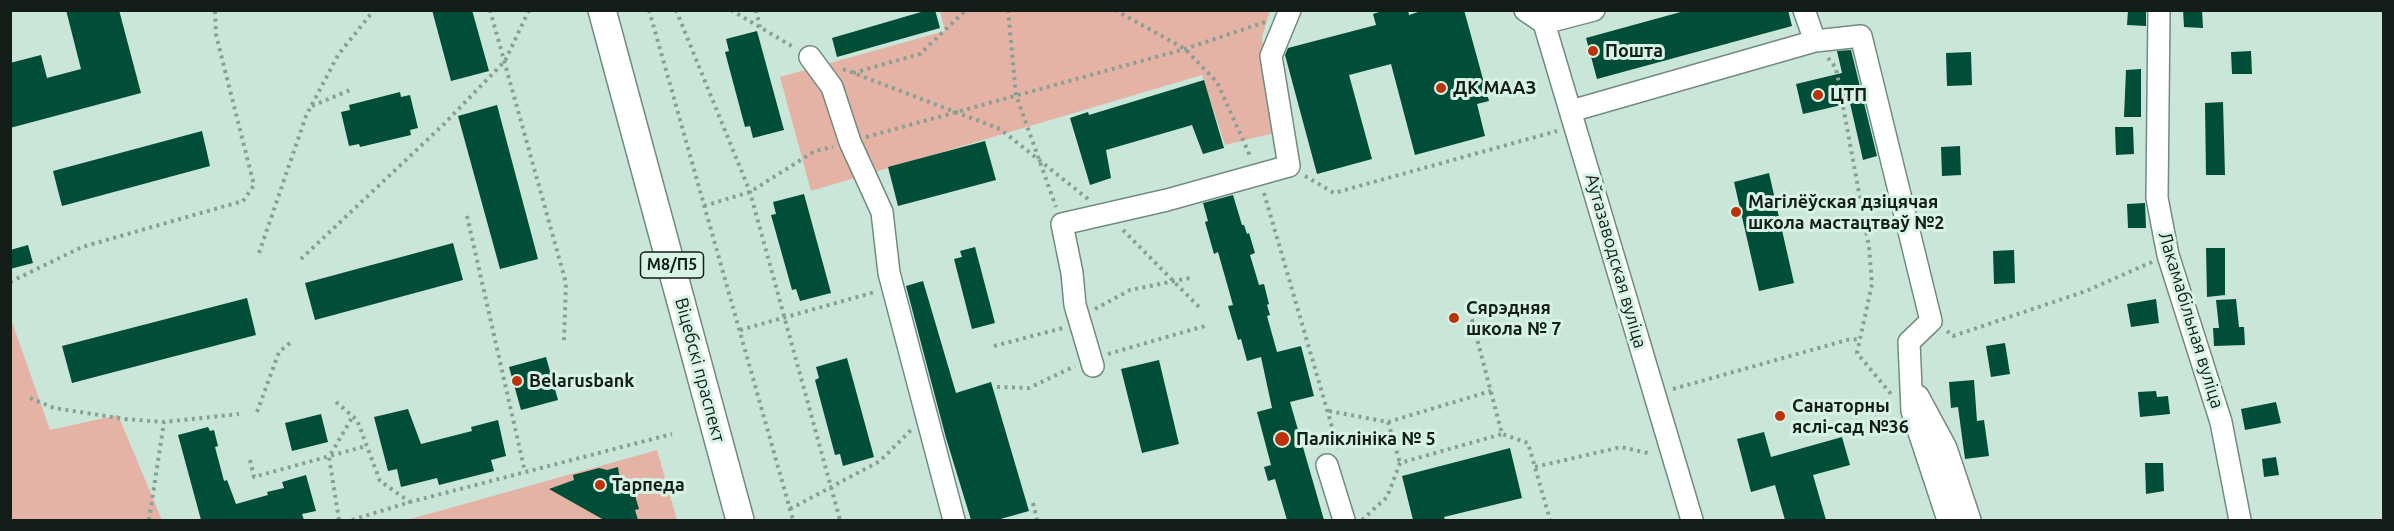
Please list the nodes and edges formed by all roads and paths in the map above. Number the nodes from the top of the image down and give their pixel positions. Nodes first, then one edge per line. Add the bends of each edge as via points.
1 (215, 10) edge
2 (374, 10) edge
3 (490, 10) edge
4 (529, 10) edge
5 (602, 10) edge
6 (649, 10) edge
7 (676, 10) edge
8 (731, 10) edge
9 (756, 10) edge
10 (966, 10) edge
11 (1115, 10) edge
12 (1525, 10) edge
13 (1594, 10) edge
14 (1804, 10) edge
15 (2159, 10) edge
16 (1294, 11) edge
17 (1008, 12) edge
18 (1544, 23) junction
19 (760, 27) junction
20 (1815, 41) junction
21 (1185, 49) junction
22 (810, 57) joint
23 (504, 62) junction
24 (842, 69) dead end
25 (853, 73) junction
26 (350, 90) dead end
27 (1016, 95) junction
28 (311, 106) junction
29 (954, 112) junction
30 (1574, 118) junction
31 (850, 142) junction
32 (1037, 158) junction
33 (1289, 166) junction
34 (1258, 173) junction
35 (750, 192) junction
36 (704, 206) junction
37 (1106, 213) junction
38 (467, 216) dead end
39 (1062, 224) junction
40 (259, 253) dead end
41 (2168, 255) junction
42 (301, 259) dead end
43 (10, 282) edge
44 (893, 286) junction
45 (1200, 308) dead end
46 (1470, 312) dead end
47 (785, 317) junction
48 (1931, 321) junction
49 (740, 330) junction
50 (1860, 339) junction
51 (564, 341) dead end
52 (290, 343) dead end
53 (1093, 366) dead end
54 (1910, 383) junction
55 (1491, 391) junction
56 (1655, 394) junction
57 (30, 398) dead end
58 (336, 402) dead end
59 (1329, 411) junction
60 (1912, 411) junction
61 (257, 412) dead end
62 (239, 414) dead end
63 (927, 414) junction
64 (353, 416) junction
65 (164, 422) junction
66 (1388, 422) junction
67 (672, 434) dead end
68 (1502, 434) junction
69 (366, 446) junction
70 (329, 457) junction
71 (1674, 459) junction
72 (250, 460) dead end
73 (1334, 460) joint
74 (1400, 463) junction
75 (1534, 467) junction
76 (525, 472) junction
77 (831, 486) junction
78 (410, 502) junction
79 (1033, 503) dead end
80 (790, 509) junction
81 (149, 520) edge
82 (339, 520) edge
83 (352, 520) edge
84 (740, 520) edge
85 (793, 520) edge
86 (840, 520) edge
87 (954, 520) edge
88 (1037, 520) edge
89 (1344, 520) edge
90 (1362, 520) edge
91 (1550, 520) edge
92 (1692, 520) edge
93 (1948, 520) edge
94 (1970, 520) edge
95 (2240, 520) edge

1 - 43 path via 216,35 254,185 243,201 82,247
2 - 28 path via 338,55
3 - 23 path
4 - 23 path
5 - 84 main road, Віцебскі праспект / М8/П5
6 - 36 path
7 - 35 path
8 - 19 path
9 - 19 path
10 - 25 path via 920,54
11 - 21 path
12 - 18 street
13 - 18 street
14 - 20 street
15 - 41 street, Лакамабільная вуліца via 2157,198
16 - 21 path
16 - 33 street via 1271,56
17 - 27 path
18 - 30 street, Аўтазаводская вуліца
19 - 22 path
20 - 30 street
20 - 48 street via 1861,36
20 - 50 path via 1836,68 1869,247 1872,284
21 - 27 path
21 - 34 path via 1217,82
22 - 31 street via 832,87
23 - 42 path
23 - 51 path via 566,283
24 - 25 path
25 - 29 path
26 - 28 path
27 - 29 path
27 - 32 path
28 - 40 path
29 - 31 path
29 - 32 path via 1000,129
30 - 33 path via 1334,194
30 - 56 street, Аўтазаводская вуліца
31 - 35 path via 815,151
31 - 44 street via 882,212
32 - 37 path
32 - 39 path
33 - 34 street
34 - 37 street via 1167,201
34 - 59 path
35 - 36 path
35 - 47 path
36 - 49 path
37 - 39 street
37 - 45 path
38 - 76 path
39 - 53 street via 1075,305
41 - 48 path via 2086,291 1953,336
41 - 95 street, Лакамабільная вуліца via 2221,422
44 - 47 path
44 - 63 street
46 - 55 path
47 - 49 path
47 - 77 path
48 - 54 street via 1909,342
49 - 80 path
50 - 56 path via 1847,339
50 - 60 path via 1857,353 1882,386
52 - 61 path via 279,352
54 - 60 street
54 - 94 street via 1946,448
55 - 66 path
55 - 68 path
56 - 71 street, Аўтазаводская вуліца
57 - 65 path via 54,408
58 - 64 path
59 - 66 path
59 - 73 path
60 - 93 street
62 - 65 path
63 - 77 path via 880,461
63 - 87 street
64 - 69 path
64 - 70 path
65 - 81 path
66 - 74 path
67 - 76 path
68 - 74 path
68 - 75 path via 1527,443
69 - 70 path
69 - 78 path via 380,481
70 - 72 path via 254,477
70 - 82 path
71 - 75 path via 1621,447
71 - 92 street, Аўтазаводская вуліца
73 - 89 street
74 - 90 path via 1387,497
75 - 91 path
76 - 78 path
77 - 80 path
77 - 86 path
78 - 83 path
79 - 88 path
80 - 85 path

